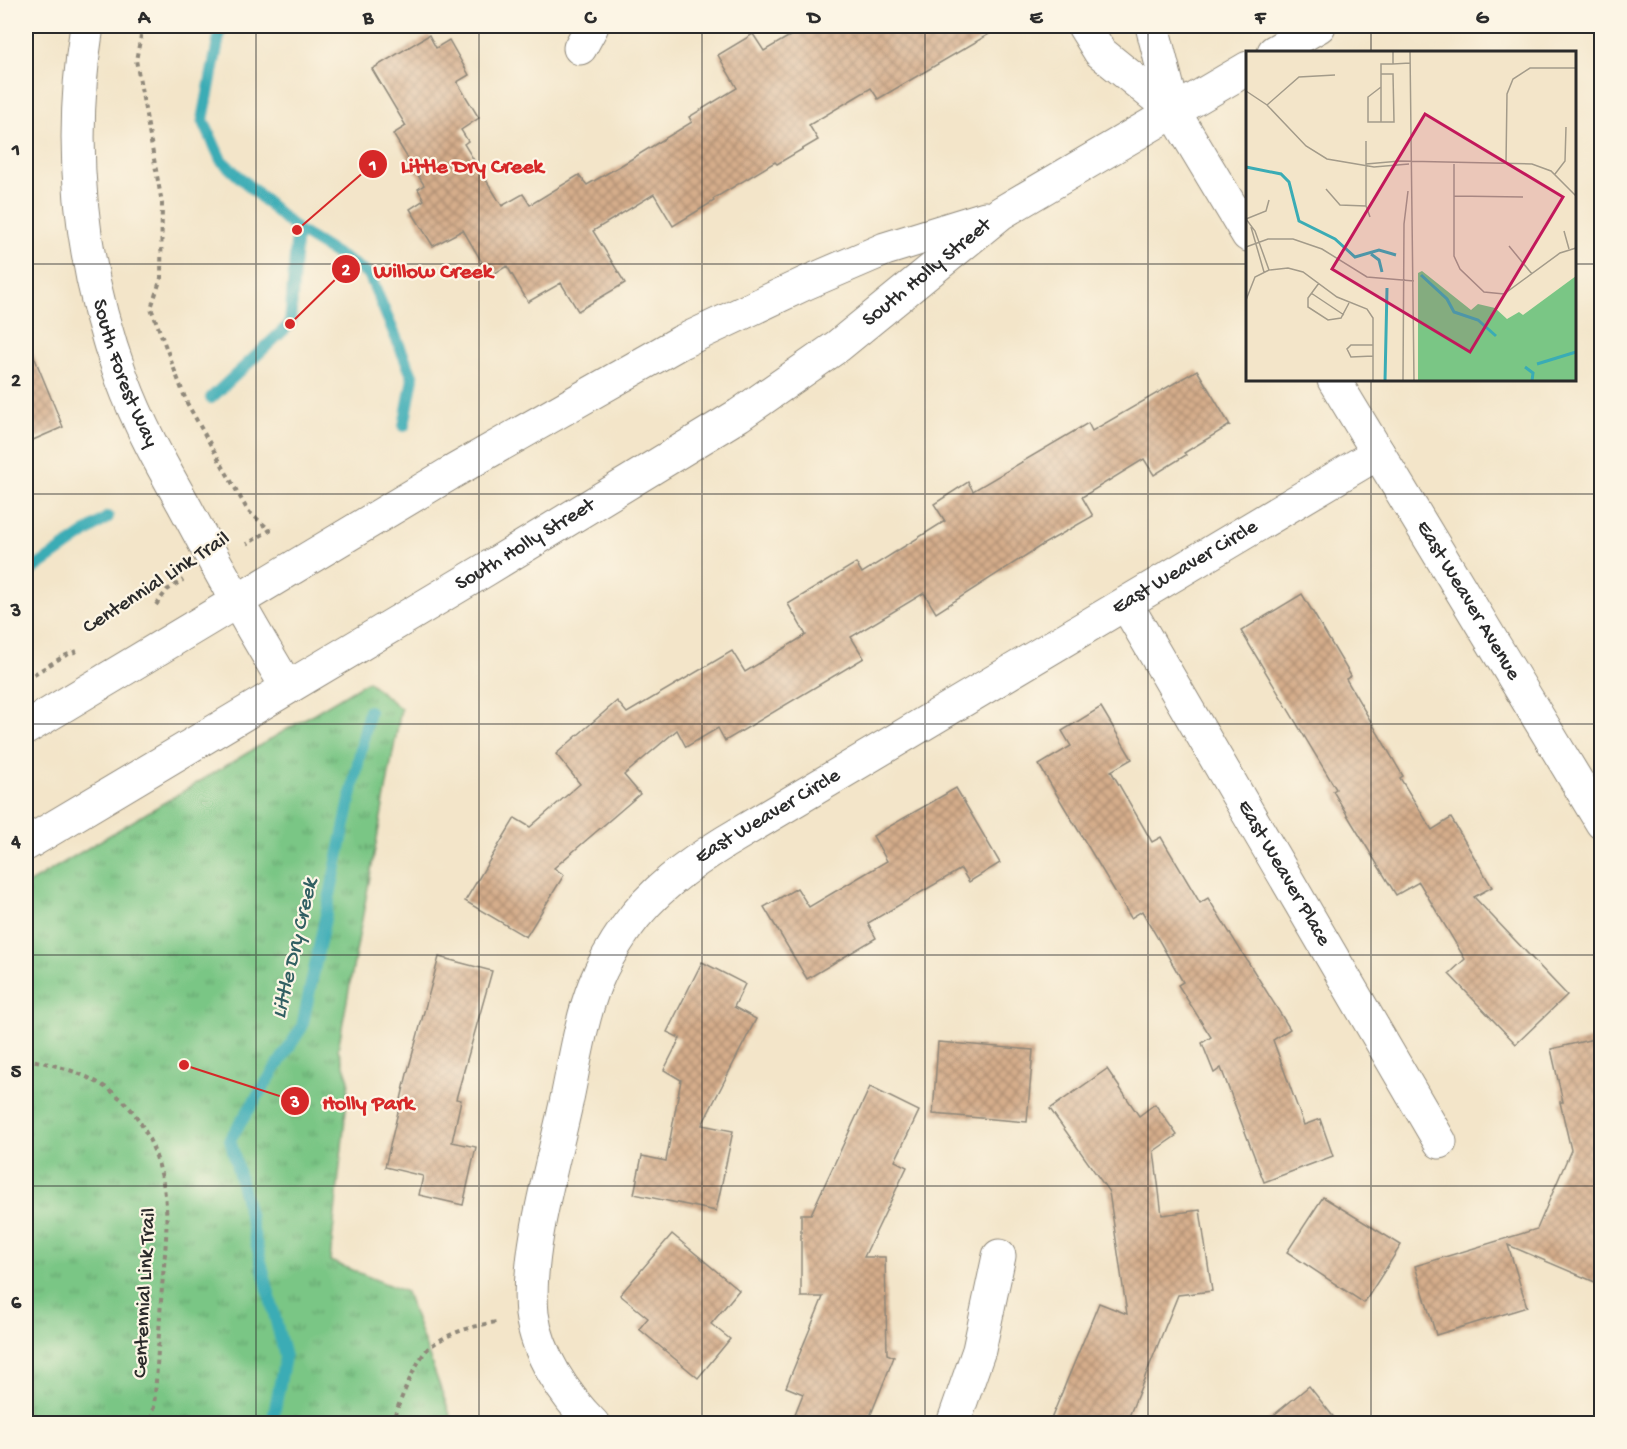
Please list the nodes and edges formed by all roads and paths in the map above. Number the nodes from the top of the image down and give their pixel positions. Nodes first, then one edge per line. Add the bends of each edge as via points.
1 (87, 26) edge
2 (143, 26) edge
3 (1084, 26) edge
4 (1152, 26) edge
5 (1319, 26) edge
6 (1276, 51) edge
7 (1246, 69) edge
8 (1174, 112) junction
9 (1001, 213) junction
10 (1246, 232) edge
11 (1335, 381) edge
12 (1378, 453) junction
13 (215, 563) junction
14 (236, 601) junction
15 (1126, 604) junction
16 (151, 610) dead end
17 (81, 649) dead end
18 (26, 679) edge
19 (286, 687) junction
20 (26, 728) edge
21 (1602, 823) edge
22 (26, 844) edge
23 (26, 1059) edge
24 (1440, 1142) dead end
25 (999, 1256) dead end
26 (532, 1315) junction
27 (152, 1424) edge
28 (391, 1424) edge
29 (593, 1424) edge
30 (953, 1424) edge

1 - 13 street, South Forest Way via 80,72 78,156 84,228 100,311 122,380 152,446
2 - 13 path, Centennial Link Trail via 136,60 162,203 161,278 151,308 187,403 248,512 270,530
3 - 8 street via 1100,52
4 - 8 street
5 - 6 street
7 - 8 street, South Holly Street
8 - 9 street, South Holly Street
8 - 10 street
9 - 14 street, South Holly Street via 885,249 681,342
9 - 19 street, South Holly Street via 838,346 739,415
11 - 12 street, East Weaver Avenue
12 - 15 street, East Weaver Circle
12 - 21 street, East Weaver Avenue
13 - 14 street, South Forest Way
13 - 16 path, Centennial Link Trail via 167,590
14 - 19 street, South Forest Way
14 - 20 street, South Holly Street
15 - 24 street, East Weaver Place
15 - 26 street, East Weaver Circle via 693,862 644,906 609,955 584,1021 538,1229
17 - 18 path, Centennial Link Trail
19 - 22 street, South Holly Street
23 - 27 path, Centennial Link Trail via 71,1071 122,1100 138,1120 161,1169 166,1241
25 - 30 street via 979,1350
26 - 28 path via 468,1328 430,1346 416,1367
26 - 29 street, East Weaver Circle via 541,1347 560,1382

